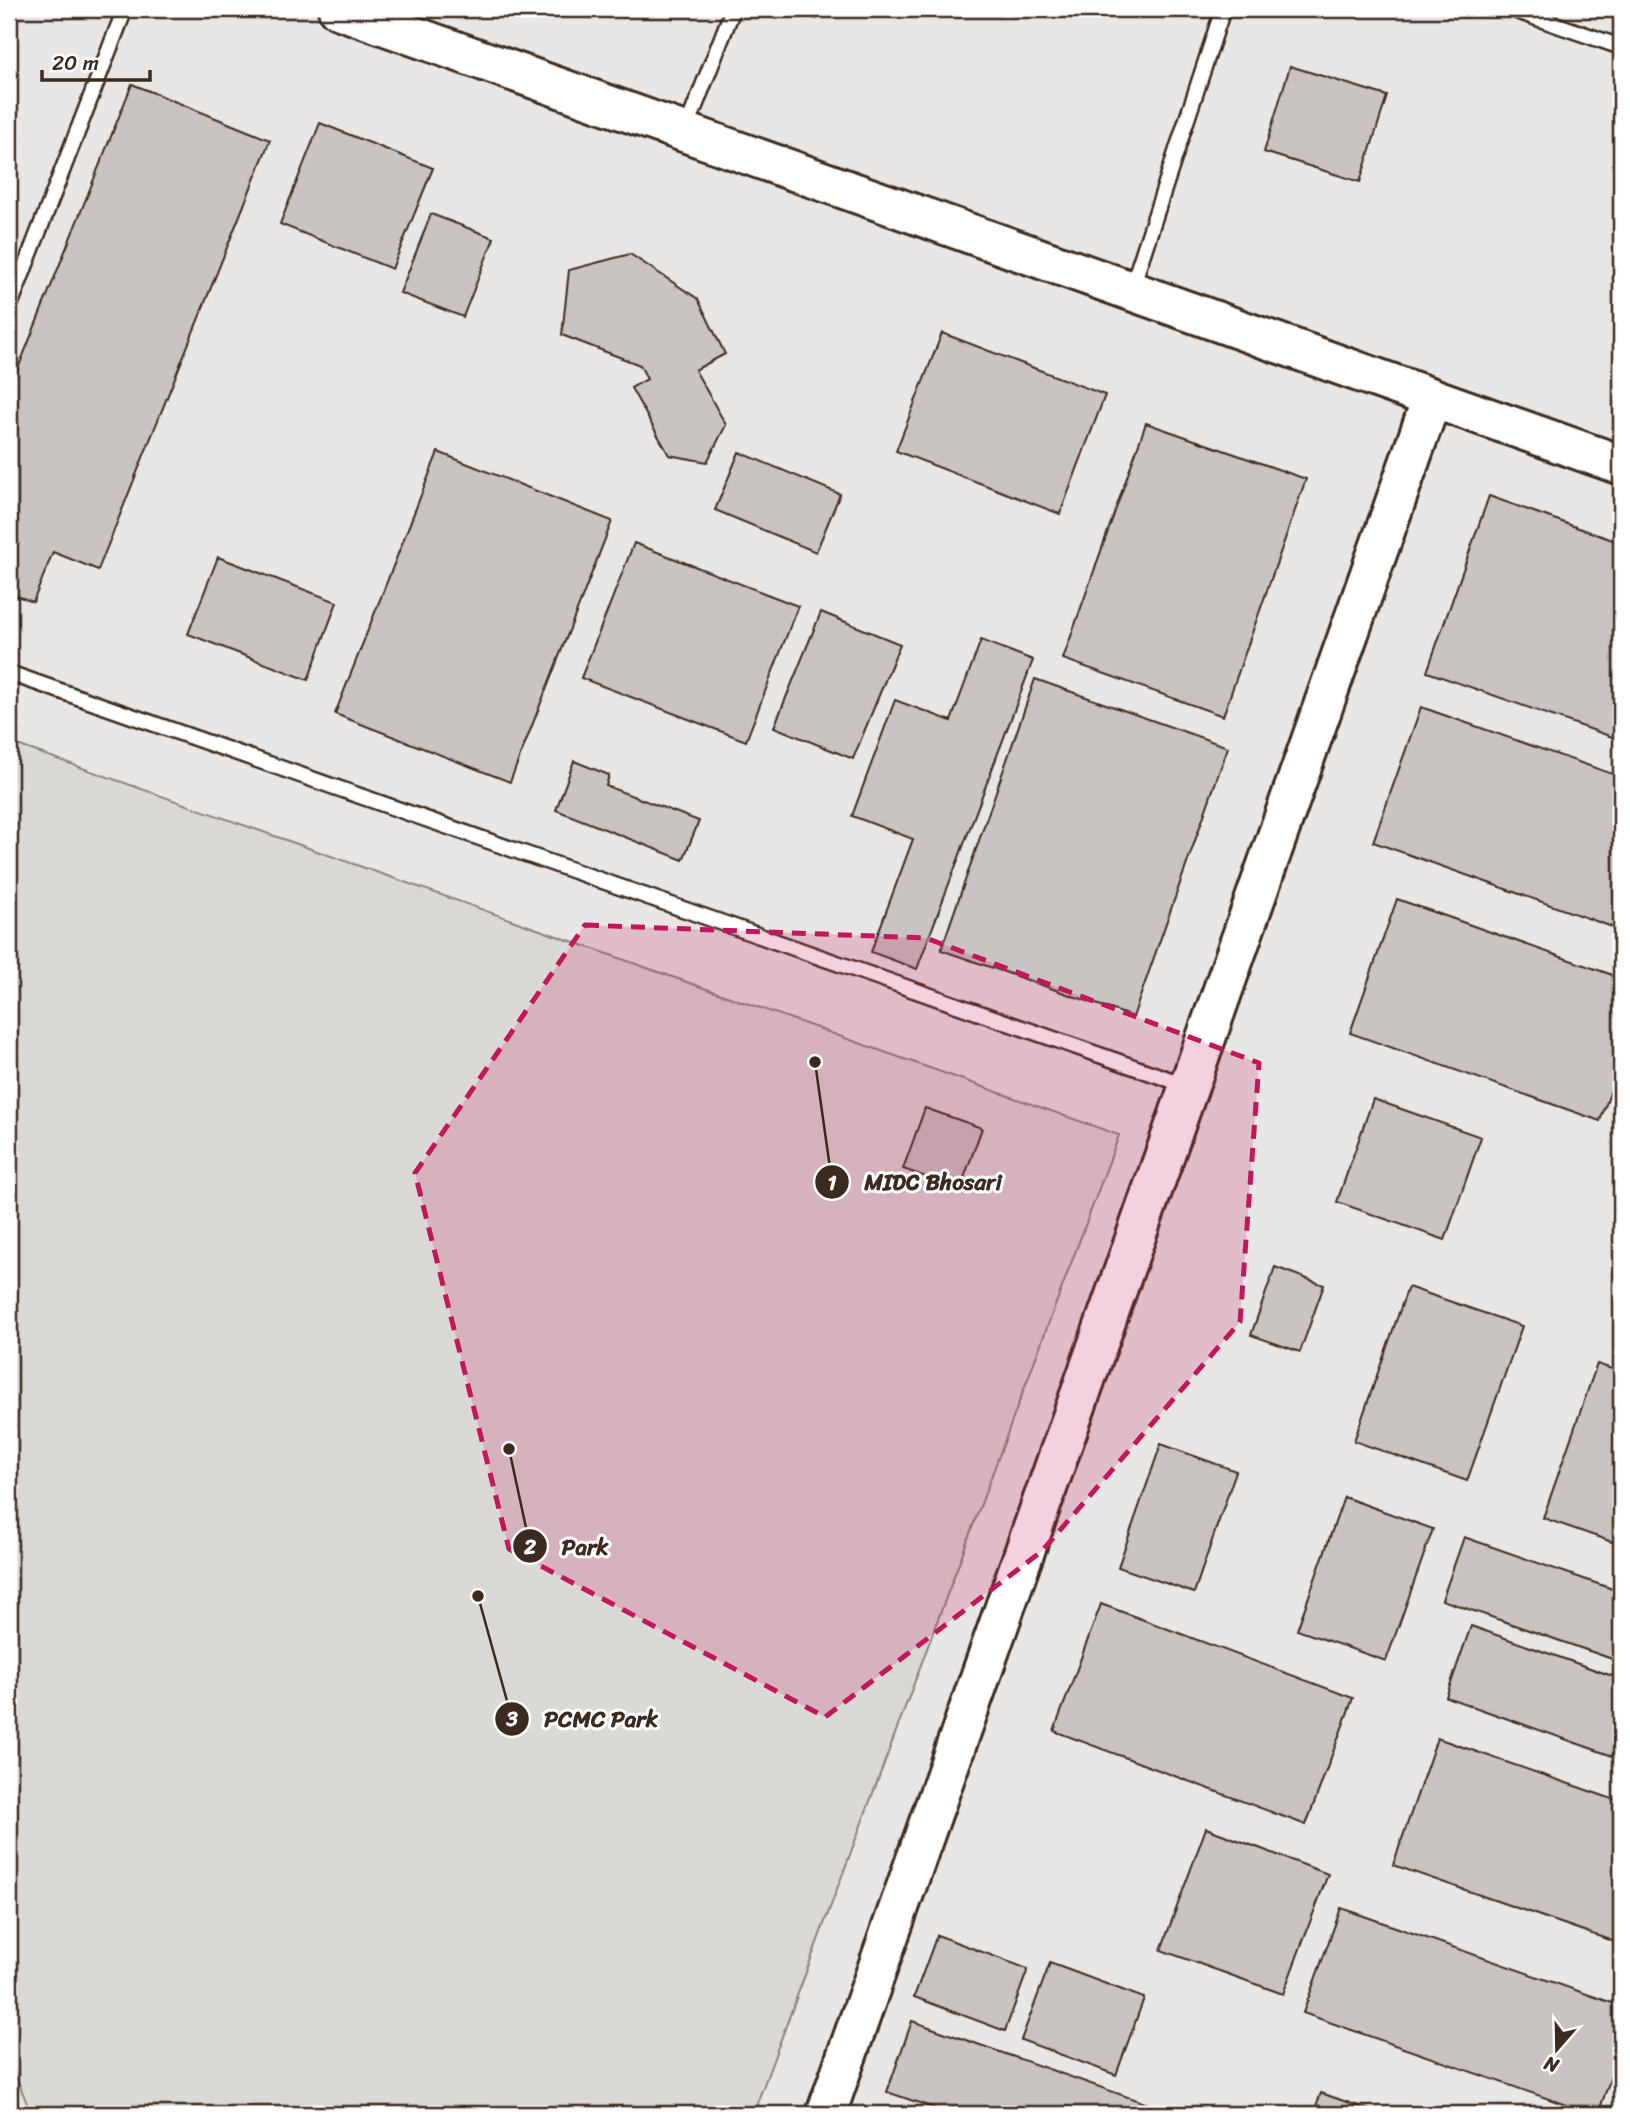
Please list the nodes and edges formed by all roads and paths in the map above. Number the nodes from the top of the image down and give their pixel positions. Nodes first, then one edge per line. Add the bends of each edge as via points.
1 (338, 9) edge
2 (733, 9) edge
3 (1223, 9) edge
4 (1511, 9) edge
5 (123, 14) dead end
6 (1621, 47) edge
7 (685, 132) junction
8 (1131, 291) junction
9 (9, 309) edge
10 (1432, 398) junction
11 (1621, 465) edge
12 (9, 673) edge
13 (1189, 1087) junction
14 (826, 2114) edge

1 - 7 street
2 - 7 lane
3 - 8 lane
4 - 6 lane
5 - 9 lane
7 - 8 street
8 - 10 street
10 - 11 street
10 - 13 street
12 - 13 lane
13 - 14 street

